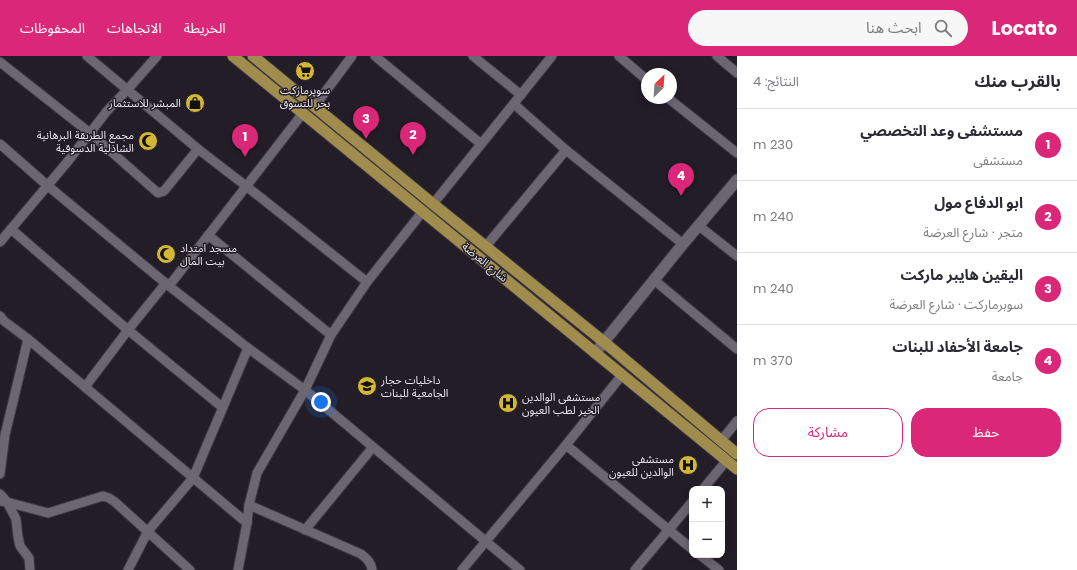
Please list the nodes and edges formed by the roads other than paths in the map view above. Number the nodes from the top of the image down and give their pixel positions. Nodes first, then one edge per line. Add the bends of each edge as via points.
1 (87, 56) edge
2 (157, 56) edge
3 (233, 56) edge
4 (253, 56) edge
5 (352, 56) edge
6 (375, 56) edge
7 (473, 56) edge
8 (552, 56) edge
9 (619, 56) edge
10 (717, 56) edge
11 (0, 62) edge
12 (273, 73) junction
13 (737, 73) edge
14 (641, 75) edge
15 (266, 82) junction
16 (127, 90) junction
17 (521, 95) junction
18 (514, 104) junction
19 (676, 104) edge
20 (314, 107) junction
21 (303, 113) junction
22 (90, 133) junction
23 (0, 144) edge
24 (481, 144) junction
25 (198, 149) junction
26 (566, 150) junction
27 (737, 153) edge
28 (737, 180) edge
29 (48, 186) junction
30 (246, 186) junction
31 (433, 204) junction
32 (423, 211) junction
33 (699, 226) junction
34 (11, 229) junction
35 (208, 235) junction
36 (0, 242) edge
37 (683, 244) junction
38 (486, 246) junction
39 (737, 256) edge
40 (654, 280) junction
41 (367, 282) junction
42 (168, 285) junction
43 (0, 316) edge
44 (128, 330) junction
45 (331, 335) junction
46 (28, 339) junction
47 (604, 342) junction
48 (248, 348) junction
49 (737, 349) edge
50 (595, 352) junction
51 (622, 375) junction
52 (85, 387) junction
53 (306, 390) junction
54 (222, 407) junction
55 (737, 421) edge
56 (721, 442) junction
57 (566, 445) junction
58 (374, 447) junction
59 (737, 454) edge
60 (727, 460) junction
61 (737, 469) edge
62 (0, 474) edge
63 (193, 478) junction
64 (705, 486) edge
65 (0, 494) edge
66 (4, 501) edge
67 (249, 505) junction
68 (689, 506) edge
69 (247, 523) junction
70 (305, 530) junction
71 (668, 530) junction
72 (148, 531) junction
73 (487, 541) junction
74 (689, 547) edge
75 (704, 558) edge
76 (30, 570) edge
77 (128, 570) edge
78 (190, 570) edge
79 (238, 570) edge
80 (372, 570) edge
81 (462, 570) edge
82 (520, 570) edge
83 (635, 570) edge
84 (719, 570) edge

1 - 16 street
2 - 16 street
3 - 15 main road, شارع العرضة
4 - 12 main road, شارع العرضة
5 - 20 street
6 - 24 street
7 - 17 street
8 - 17 street
9 - 14 street
10 - 13 street
11 - 22 street
12 - 15 main road
12 - 20 main road, شارع العرضة
15 - 21 main road, شارع العرضة
16 - 22 street
16 - 25 street
17 - 18 street
18 - 24 street
18 - 26 street
19 - 27 street
20 - 31 main road, شارع العرضة
21 - 30 street
21 - 32 main road, شارع العرضة
22 - 25 street via 158,193 164,191
22 - 29 street
23 - 29 street
24 - 31 street
25 - 30 street
26 - 37 street
26 - 38 street
28 - 33 street
29 - 34 street
29 - 42 street
30 - 35 street
30 - 41 street
31 - 38 main road, شارع العرضة
32 - 41 street
32 - 50 main road, شارع العرضة
33 - 37 street
33 - 39 street
34 - 36 street
34 - 44 street
35 - 42 street
35 - 45 street
37 - 40 street
38 - 47 main road, شارع العرضة
40 - 47 street
40 - 49 street
41 - 45 street
42 - 44 street
42 - 48 street
43 - 46 street
44 - 52 street
44 - 54 street
45 - 53 street
46 - 52 street
46 - 62 street via 5,435
47 - 50 street
47 - 56 main road, شارع العرضة
48 - 53 street
48 - 54 street
50 - 51 main road, شارع العرضة
51 - 57 street
51 - 60 main road, شارع العرضة
52 - 63 street
53 - 58 street
53 - 67 street via 257,473
54 - 63 street
55 - 56 street
56 - 59 main road, شارع العرضة
57 - 71 street
57 - 73 street
58 - 70 street
58 - 73 street
60 - 61 main road, شارع العرضة
60 - 64 street
63 - 69 street
63 - 72 street
65 - 66 street
66 - 72 street via 48,513 103,496 116,502
66 - 76 street via 16,519 20,546 29,558
67 - 69 street
67 - 70 street
68 - 71 street
69 - 79 street
70 - 80 street via 361,554 367,558
71 - 74 street
71 - 83 street
72 - 77 street
72 - 78 street
73 - 81 street
73 - 82 street
75 - 84 street

